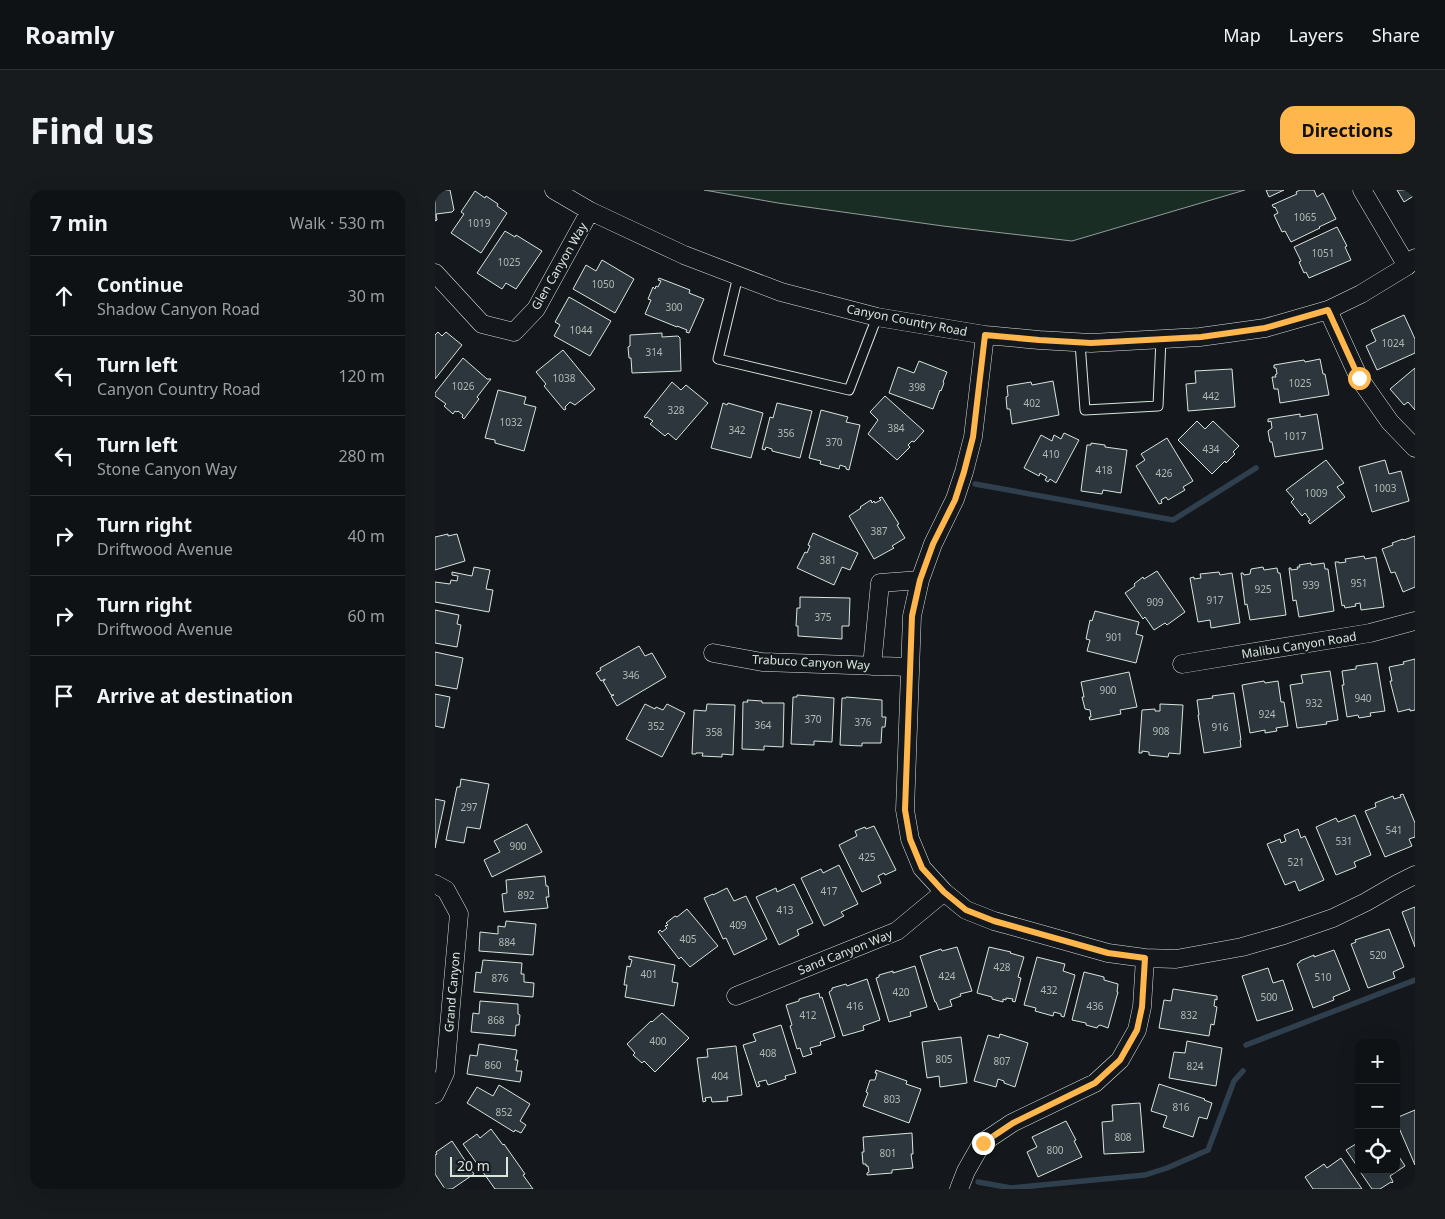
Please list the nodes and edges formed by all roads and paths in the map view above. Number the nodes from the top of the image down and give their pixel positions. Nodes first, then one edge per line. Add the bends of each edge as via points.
1 (554, 190) edge
2 (1362, 190) edge
3 (590, 211) junction
4 (1411, 262) edge
5 (435, 273) edge
6 (738, 276) junction
7 (1328, 310) junction
8 (877, 317) junction
9 (985, 335) junction
10 (1161, 339) junction
11 (1080, 343) junction
12 (1415, 448) edge
13 (920, 580) junction
14 (1415, 621) edge
15 (713, 653) dead end
16 (1182, 664) dead end
17 (872, 666) junction
18 (910, 667) junction
19 (1415, 875) edge
20 (441, 887) edge
21 (944, 892) junction
22 (1145, 958) junction
23 (736, 996) dead end
24 (435, 1094) edge
25 (959, 1189) edge

1 - 3 street, Canyon Country Road
2 - 4 street
3 - 5 street, Glen Canyon Way via 536,309 515,332 482,324
3 - 6 street, Canyon Country Road
4 - 7 street, Canyon Country Road via 1361,294
6 - 8 street, Canyon Country Road via 781,292
6 - 8 lane via 719,359 849,390
7 - 10 street, Canyon Country Road via 1265,328
7 - 12 street via 1359,378 1390,422
8 - 9 street, Canyon Country Road
9 - 11 street, Canyon Country Road
9 - 13 street via 973,437 964,472
10 - 11 street, Canyon Country Road
10 - 11 lane via 1157,406 1085,410
13 - 17 street via 880,583
13 - 18 street via 912,616
14 - 16 street, Malibu Canyon Road via 1370,634
15 - 17 street, Trabuco Canyon Way via 762,662
17 - 18 street, Trabuco Canyon Way
18 - 21 street via 905,810 910,839 922,868
19 - 22 street via 1333,918 1284,935 1242,947 1176,959
20 - 24 street, Grand Canyon via 459,914 445,1073
21 - 22 street via 966,910 994,921 1108,953
21 - 23 street, Sand Canyon Way via 897,931
22 - 25 street via 1137,1030 1120,1060 1095,1083 1013,1123 983,1143

